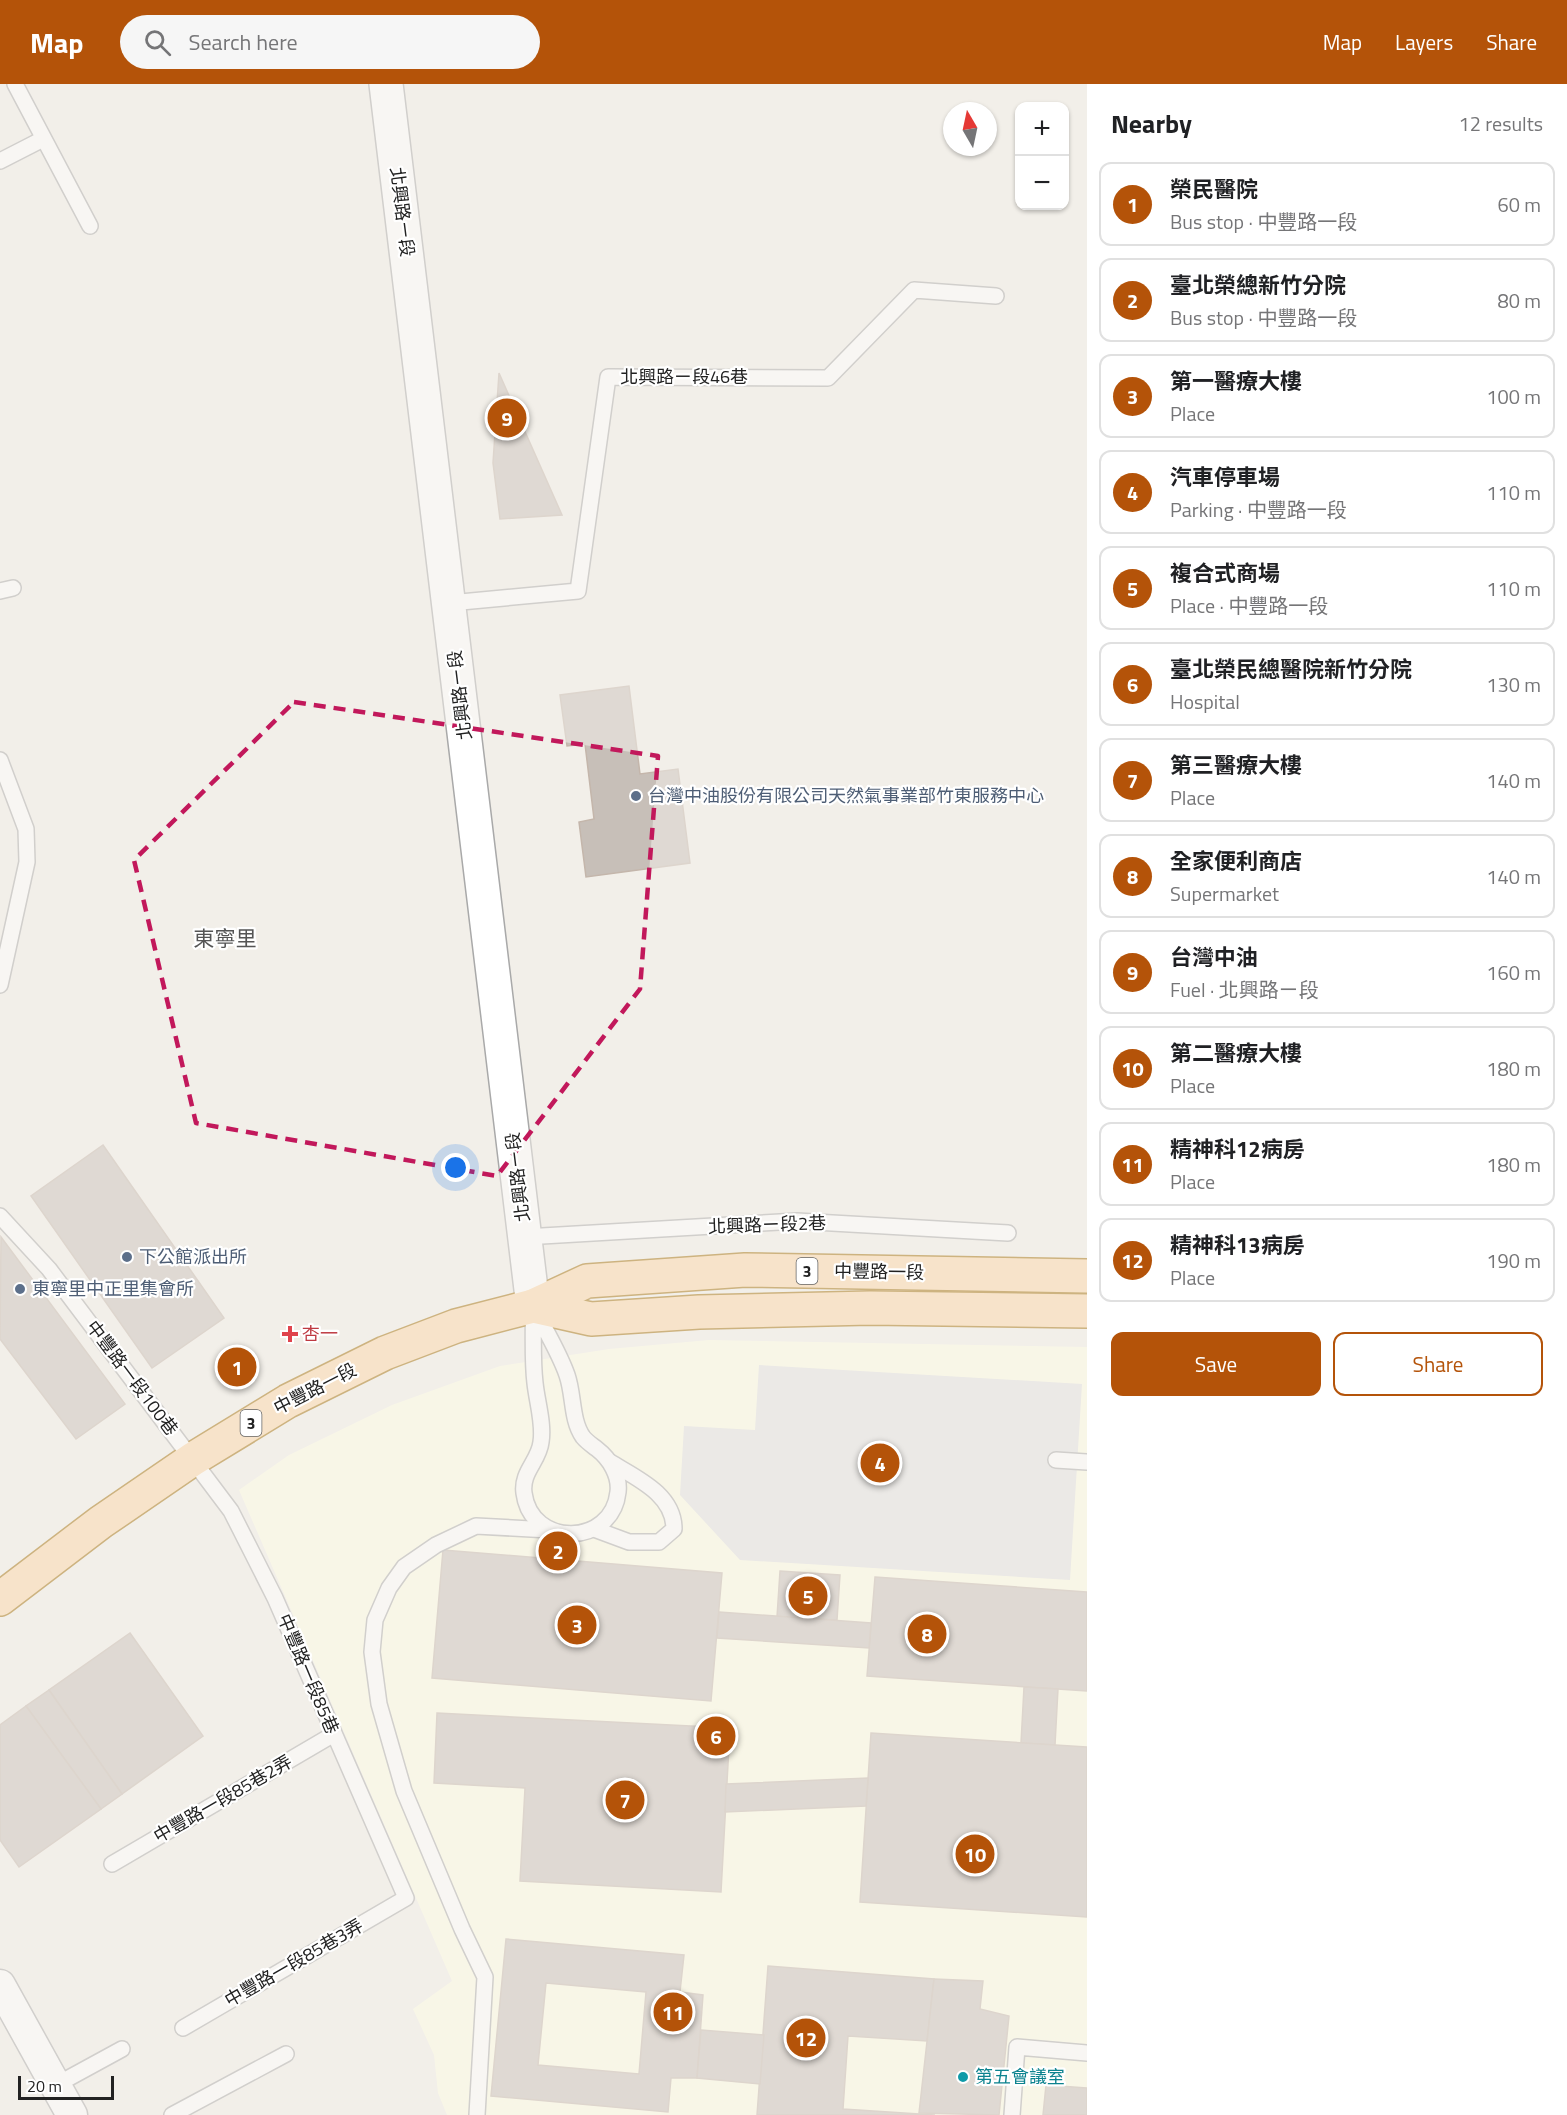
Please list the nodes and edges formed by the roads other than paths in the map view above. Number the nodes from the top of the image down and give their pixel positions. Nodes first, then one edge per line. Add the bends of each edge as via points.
1 (15, 84) edge
2 (386, 84) edge
3 (43, 139) junction
4 (0, 161) edge
5 (90, 226) dead end
6 (996, 296) dead end
7 (450, 603) junction
8 (0, 760) edge
9 (0, 985) edge
10 (0, 1216) edge
11 (1008, 1233) dead end
12 (525, 1237) junction
13 (1087, 1276) edge
14 (533, 1306) junction
15 (1087, 1311) edge
16 (193, 1459) junction
17 (1056, 1460) dead end
18 (610, 1462) junction
19 (1087, 1462) edge
20 (594, 1529) junction
21 (549, 1530) junction
22 (0, 1599) edge
23 (334, 1734) junction
24 (112, 1864) dead end
25 (405, 1898) joint
26 (0, 1985) edge
27 (183, 2028) dead end
28 (122, 2049) dead end
29 (1087, 2053) edge
30 (286, 2054) dead end
31 (56, 2085) junction
32 (72, 2115) edge
33 (172, 2115) edge
34 (477, 2115) edge
35 (1012, 2115) edge

1 - 3 lane
2 - 7 street, 北興路ㄧ段
3 - 4 lane
3 - 5 lane
6 - 7 lane, 北興路ㄧ段46巷 via 914,290 828,378 608,377 578,591
7 - 12 street, 北興路ㄧ段
8 - 9 lane via 27,840 27,862
10 - 16 lane, 中豐路一段100巷 via 49,1269
11 - 12 lane, 北興路ㄧ段2巷 via 797,1221
12 - 14 street, 北興路ㄧ段
13 - 14 main road, 中豐路一段 / 3 via 745,1270 587,1281
14 - 15 main road, 中豐路一段 / 3 via 591,1319 870,1308
14 - 16 main road, 中豐路一段 / 3 via 456,1326 385,1353 288,1401
14 - 18 lane via 568,1376 581,1435
14 - 21 lane via 534,1382 542,1442 525,1478 524,1493 528,1508
16 - 22 main road, 中豐路一段 / 3 via 101,1522
16 - 23 lane, 中豐路一段85巷 via 231,1511
17 - 19 lane
18 - 20 lane via 618,1492 606,1520
18 - 20 lane via 662,1497 670,1506 674,1529 659,1542 630,1542
20 - 21 lane via 579,1534
21 - 34 lane via 476,1526 436,1545 404,1566 388,1588 375,1620 372,1652 379,1704 404,1791 485,1977
23 - 24 lane, 中豐路一段85巷2弄
23 - 25 lane, 中豐路一段85巷
25 - 27 lane, 中豐路一段85巷3弄
26 - 31 street
28 - 31 lane
29 - 35 lane via 1017,2047
30 - 33 lane
31 - 32 street

